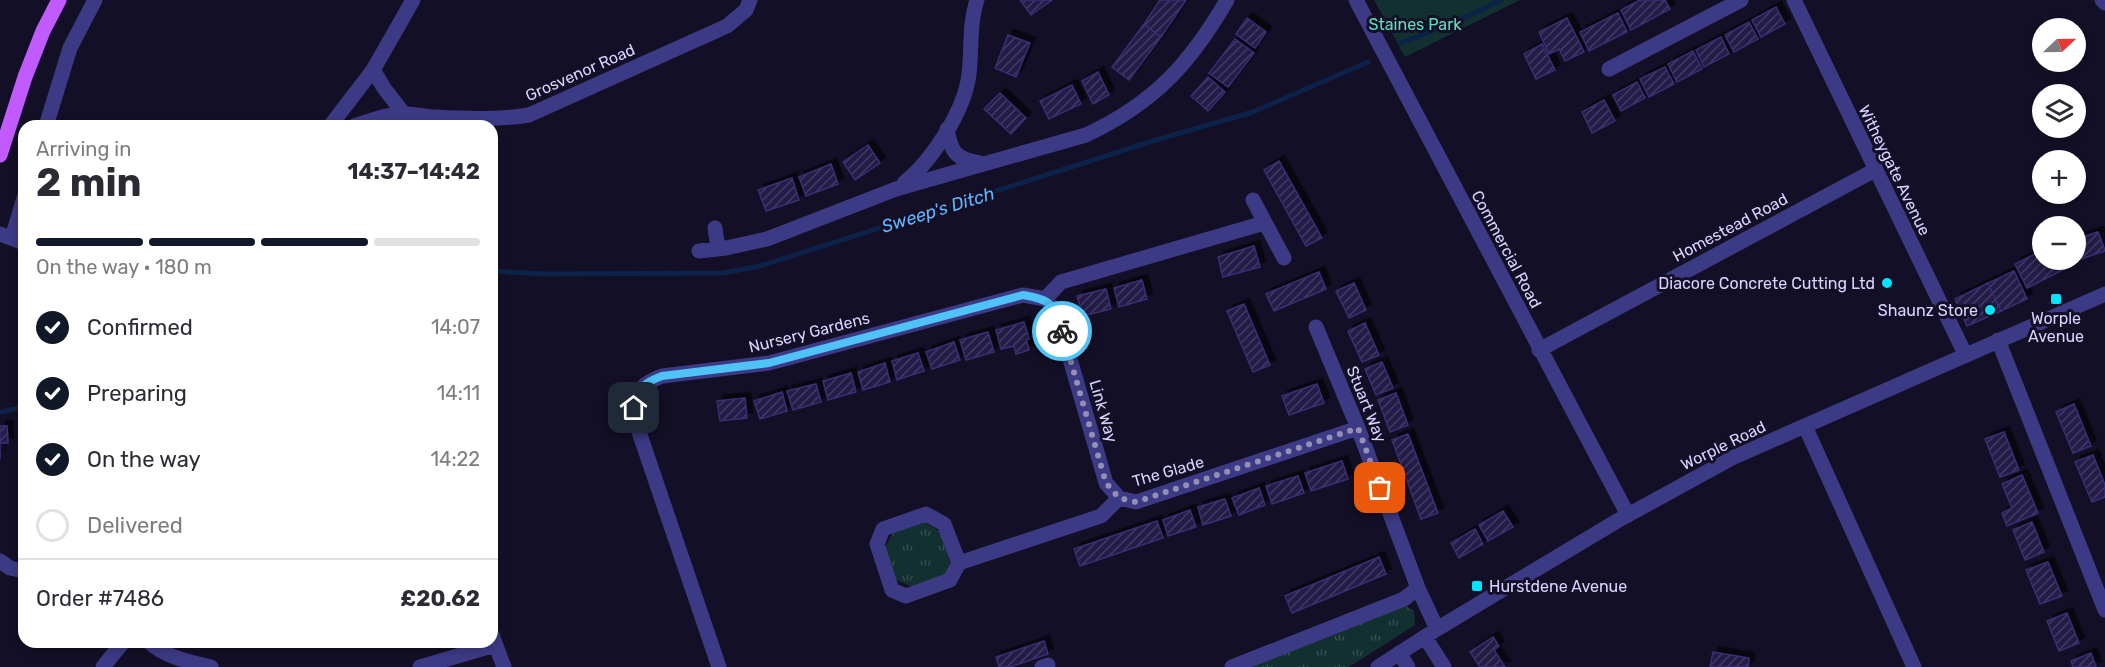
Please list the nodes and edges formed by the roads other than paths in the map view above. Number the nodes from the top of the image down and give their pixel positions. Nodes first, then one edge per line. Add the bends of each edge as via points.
1 (59, 0) edge
2 (95, 0) edge
3 (413, 0) edge
4 (750, 0) edge
5 (977, 0) edge
6 (1227, 0) edge
7 (1356, 0) edge
8 (1741, 0) edge
9 (1794, 0) edge
10 (1609, 69) dead end
11 (373, 70) junction
12 (404, 114) junction
13 (48, 120) edge
14 (335, 120) edge
15 (384, 120) edge
16 (947, 129) junction
17 (0, 156) edge
18 (985, 163) junction
19 (1875, 170) junction
20 (896, 189) junction
21 (1253, 200) dead end
22 (18, 218) edge
23 (1264, 223) junction
24 (715, 228) dead end
25 (12, 238) edge
26 (718, 248) junction
27 (699, 251) dead end
28 (1284, 258) dead end
29 (2105, 294) edge
30 (1045, 299) junction
31 (1316, 327) dead end
32 (1998, 340) junction
33 (1539, 350) junction
34 (1965, 354) junction
35 (1805, 426) junction
36 (1358, 428) junction
37 (1119, 498) junction
38 (1628, 515) junction
39 (0, 561) edge
40 (959, 563) junction
41 (18, 570) edge
42 (1418, 588) junction
43 (2105, 610) edge
44 (1431, 633) junction
45 (118, 648) edge
46 (155, 648) edge
47 (472, 648) edge
48 (497, 648) edge
49 (1399, 653) junction
50 (104, 667) edge
51 (211, 667) edge
52 (420, 667) edge
53 (504, 667) edge
54 (718, 667) edge
55 (1232, 667) edge
56 (1378, 667) edge
57 (1408, 667) edge
58 (1444, 667) edge
59 (1914, 667) edge

1 - 17 main road via 25,77
2 - 13 street via 70,48
3 - 11 street
4 - 12 street, Grosvenor Road via 746,10 728,26 529,115 481,118
5 - 16 street via 969,76
6 - 18 street via 1184,63 1131,111 1086,135
7 - 33 street, Commercial Road
8 - 10 street
9 - 19 street, Witheygate Avenue
11 - 12 street
11 - 14 street
12 - 15 street, Grosvenor Road
16 - 18 street via 950,148 964,160
16 - 20 street via 919,171
18 - 20 street
19 - 33 street, Homestead Road
19 - 34 street, Witheygate Avenue
20 - 26 street via 767,239
21 - 23 street
22 - 25 street
23 - 28 street
23 - 30 street via 1061,282
24 - 26 street
26 - 27 street
29 - 32 street, Worple Road
30 - 37 street, Link Way via 1056,311 1106,483
30 - 54 street, Nursery Gardens via 1023,295 769,363 662,376 648,381 637,393 637,426
31 - 36 street, Stuart Way
32 - 34 street, Worple Road
32 - 43 street
33 - 38 street, Commercial Road
34 - 35 street, Worple Road
35 - 38 street, Worple Road via 1732,458
35 - 59 street
36 - 37 street, The Glade via 1136,502
36 - 42 street, Stuart Way
37 - 40 street, The Glade via 1101,516
38 - 44 street, Worple Road
39 - 41 street
40 - 40 street, The Glade via 950,580 906,596 892,590 877,544 883,529 926,514 944,524
42 - 44 street, Stuart Way
42 - 55 street via 1404,599
44 - 49 street, Worple Road
44 - 58 street
45 - 50 street
46 - 51 street
47 - 52 street
48 - 53 street
49 - 56 street, Worple Road
49 - 57 street

